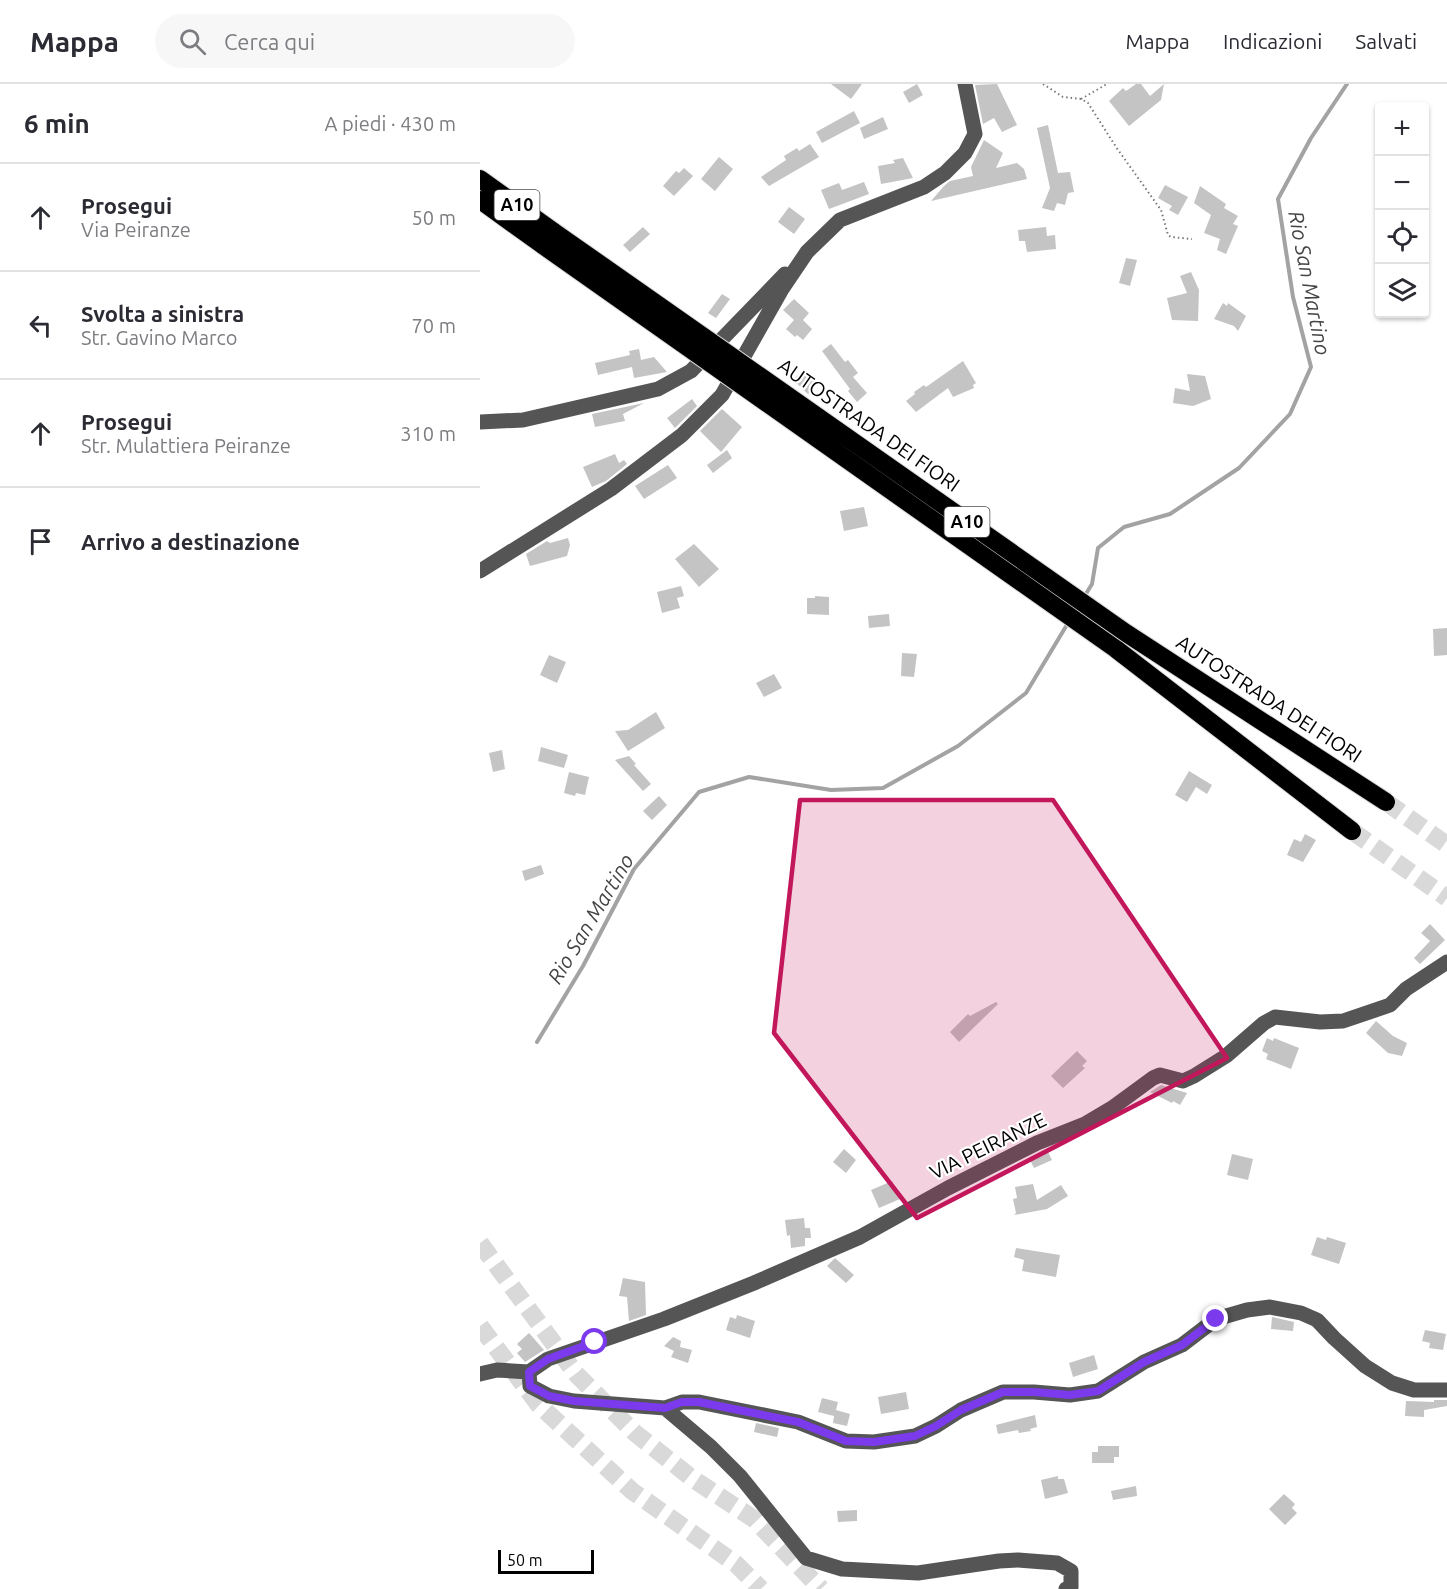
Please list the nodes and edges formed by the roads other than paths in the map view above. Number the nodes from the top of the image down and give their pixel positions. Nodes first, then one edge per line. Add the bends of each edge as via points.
1 (965, 84) edge
2 (480, 179) edge
3 (484, 204) edge
4 (549, 239) junction
5 (807, 252) junction
6 (480, 422) edge
7 (480, 572) edge
8 (1386, 802) tunnel mouth
9 (1352, 831) tunnel mouth
10 (1447, 962) edge
11 (529, 1372) junction
12 (480, 1374) edge
13 (1447, 1390) edge
14 (665, 1408) junction
15 (1066, 1589) edge

1 - 5 street via 975,134 965,153 924,187 840,220
2 - 4 highway, AUTOSTRADA DEI FIORI / A10
3 - 4 highway, AUTOSTRADA DEI FIORI / A10
4 - 8 highway, AUTOSTRADA DEI FIORI / A10, bridge via 1126,633
4 - 9 highway, AUTOSTRADA DEI FIORI / A10, bridge via 1116,649
5 - 6 street via 691,371 658,389 523,420
5 - 7 street via 722,395 682,435 611,489
10 - 11 street, VIA PEIRANZE via 1390,1005 1343,1021 1275,1017 1208,1069 1183,1081 1160,1075 1153,1078 1085,1124 1037,1143 850,1241 664,1319 548,1359
11 - 12 street via 497,1370
11 - 14 street via 530,1386 549,1396
13 - 14 street via 1414,1390 1392,1383 1365,1366 1317,1320 1270,1307 1216,1319 1182,1345 1144,1362 1098,1391 1070,1395 1003,1392 915,1436 874,1442 846,1441 798,1422 699,1402
14 - 15 street via 740,1476 806,1558 842,1569 918,1573 999,1561 1057,1563 1071,1571 1071,1587

